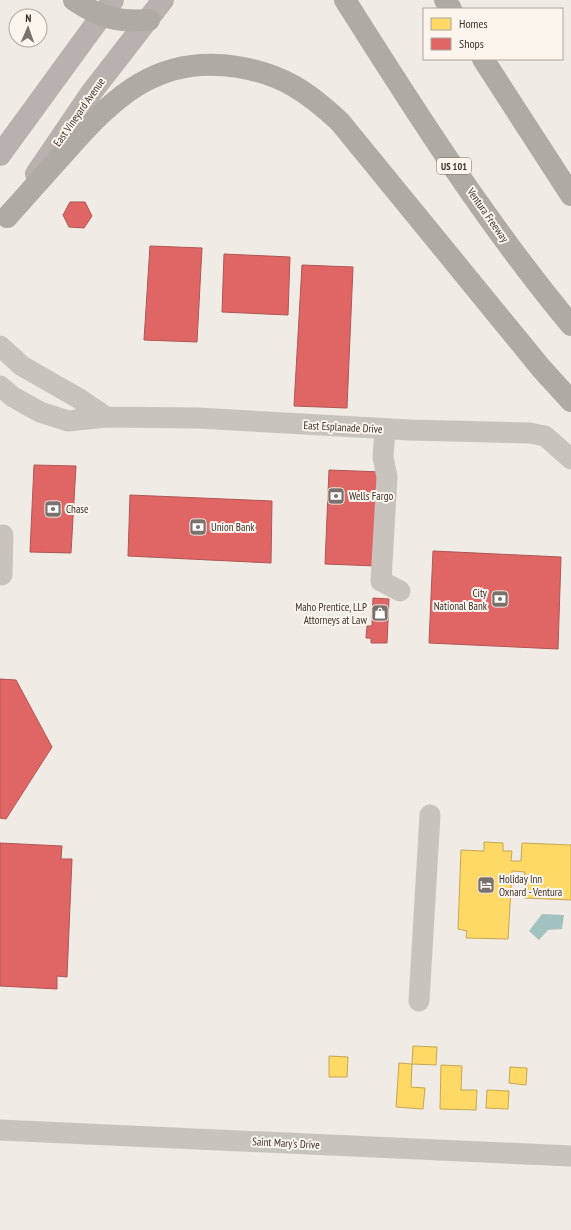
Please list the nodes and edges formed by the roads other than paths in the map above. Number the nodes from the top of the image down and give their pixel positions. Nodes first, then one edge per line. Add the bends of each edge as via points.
1 (74, 0) edge
2 (163, 0) edge
3 (345, 0) edge
4 (107, 8) edge
5 (149, 20) junction
6 (484, 60) edge
7 (4, 145) edge
8 (571, 195) edge
9 (4, 222) edge
10 (571, 325) edge
11 (0, 346) edge
12 (0, 386) edge
13 (571, 401) edge
14 (106, 417) junction
15 (385, 429) junction
16 (571, 459) edge
17 (2, 535) dead end
18 (2, 575) dead end
19 (400, 591) dead end
20 (430, 815) dead end
21 (419, 1002) dead end
22 (0, 1130) edge
23 (571, 1156) edge

1 - 4 highway
2 - 5 main road, East Vineyard Avenue
3 - 10 highway, Ventura Freeway / US 101 via 451,162 532,278
4 - 5 highway via 126,21
4 - 7 main road
5 - 9 main road, East Vineyard Avenue via 91,93
6 - 8 highway
9 - 13 highway via 99,115 131,89 162,73 193,65 212,64 256,70 300,89 318,101 340,122 541,368
11 - 14 street via 22,366
12 - 14 street, East Esplanade Drive via 13,397 40,412 68,421
14 - 15 street, East Esplanade Drive via 197,418
15 - 16 street, East Esplanade Drive via 530,433 545,436
15 - 19 street via 383,457 387,477 381,581
17 - 18 street
20 - 21 street
22 - 23 street, Saint Mary's Drive

